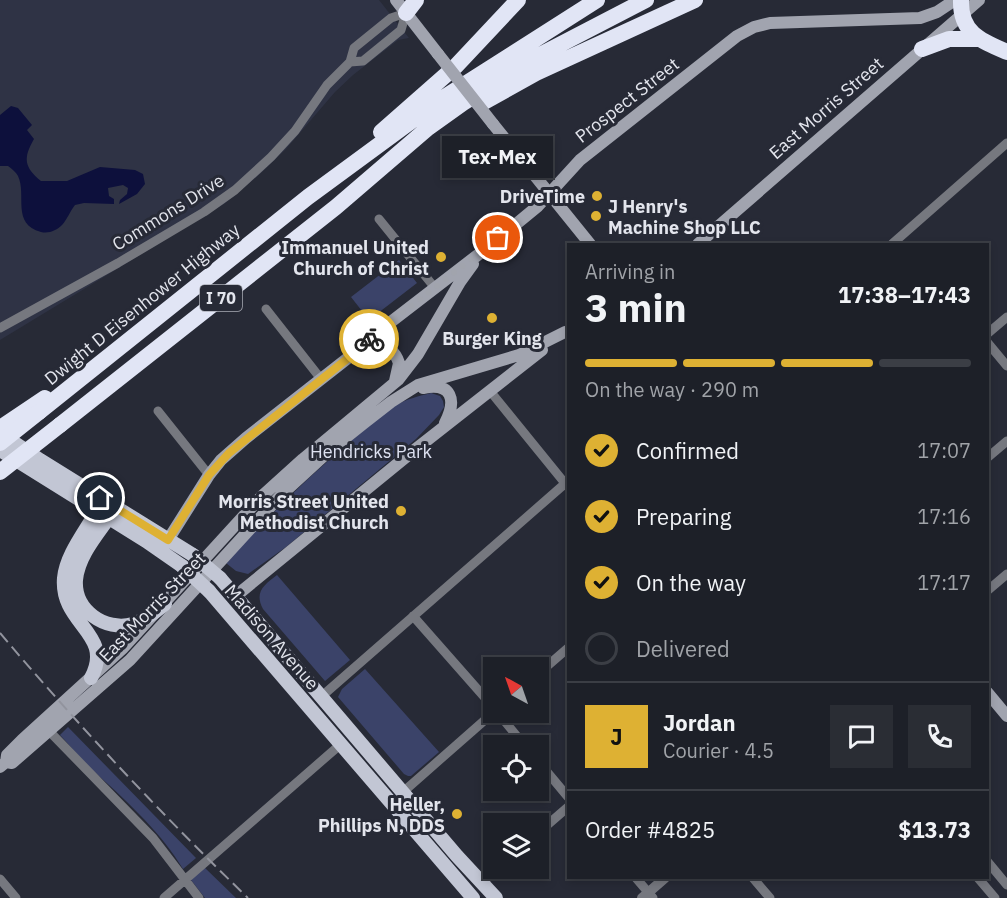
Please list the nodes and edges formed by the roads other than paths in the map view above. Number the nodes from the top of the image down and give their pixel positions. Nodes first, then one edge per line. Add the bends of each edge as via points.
1 (518, 0) edge
2 (597, 0) edge
3 (646, 0) edge
4 (695, 0) edge
5 (967, 3) edge
6 (406, 4) edge
7 (978, 39) junction
8 (922, 49) junction
9 (1007, 52) edge
10 (350, 62) junction
11 (1007, 143) edge
12 (380, 170) junction
13 (549, 194) junction
14 (308, 196) junction
15 (379, 219) dead end
16 (589, 243) edge
17 (699, 243) edge
18 (893, 243) edge
19 (492, 244) junction
20 (435, 288) junction
21 (266, 309) dead end
22 (1007, 316) edge
23 (0, 328) edge
24 (567, 331) edge
25 (989, 332) edge
26 (989, 344) edge
27 (362, 347) junction
28 (1007, 366) edge
29 (321, 379) junction
30 (392, 386) junction
31 (490, 391) junction
32 (391, 402) junction
33 (34, 410) junction
34 (158, 411) dead end
35 (0, 428) edge
36 (442, 429) junction
37 (0, 433) edge
38 (1007, 441) edge
39 (0, 442) edge
40 (0, 450) edge
41 (989, 456) edge
42 (0, 472) edge
43 (209, 475) junction
44 (567, 483) edge
45 (567, 485) edge
46 (102, 515) junction
47 (168, 540) junction
48 (1007, 574) edge
49 (989, 589) edge
50 (237, 596) junction
51 (165, 604) junction
52 (413, 616) junction
53 (567, 649) edge
54 (549, 664) edge
55 (91, 678) junction
56 (989, 694) edge
57 (322, 696) junction
58 (483, 697) edge
59 (1005, 711) edge
60 (483, 722) edge
61 (505, 723) edge
62 (49, 731) junction
63 (516, 735) edge
64 (340, 744) junction
65 (2, 762) edge
66 (549, 774) edge
67 (403, 792) junction
68 (567, 796) edge
69 (567, 808) edge
70 (549, 823) edge
71 (989, 863) edge
72 (0, 879) edge
73 (487, 879) edge
74 (637, 879) edge
75 (664, 879) edge
76 (754, 879) edge
77 (979, 879) edge
78 (185, 880) junction
79 (482, 884) junction
80 (1007, 885) edge
81 (648, 896) edge
82 (16, 898) edge
83 (164, 898) edge
84 (199, 898) edge
85 (473, 898) edge
86 (496, 898) edge
87 (770, 898) edge
88 (995, 898) edge

1 - 14 highway via 456,66
2 - 14 highway, I 70 via 468,82
3 - 12 highway, I 70 via 491,85 428,128
4 - 12 highway via 536,73
5 - 7 highway via 968,28
5 - 8 main road, East Morris Street
5 - 13 main road, Prospect Street via 920,18 782,22 749,29 582,158
6 - 10 street via 354,48
6 - 10 street via 400,30 363,61
6 - 13 main road, bridge via 438,54
7 - 8 highway via 948,39
7 - 9 highway
8 - 17 main road, East Morris Street
10 - 23 street, Commons Drive via 327,85 277,151 225,197 118,263
11 - 18 street
12 - 42 highway, I 70, bridge
13 - 16 main road
13 - 19 main road, Prospect Street
14 - 33 highway, Dwight D Eisenhower Highway / I 70
15 - 20 street
19 - 20 main road, Prospect Street
19 - 30 main road, East Morris Street via 463,276 418,354
20 - 27 main road, Prospect Street
21 - 29 street
22 - 25 street
24 - 31 main road, East Morris Street
24 - 32 main road, East Morris Street via 519,355 418,385
26 - 28 street
27 - 29 main road, Prospect Street
27 - 30 main road via 387,346 395,354 400,367
29 - 43 main road, Prospect Street via 236,446
30 - 51 main road, East Morris Street via 261,497
31 - 36 main road, East Morris Street
31 - 44 street
32 - 36 main road via 419,389 444,389 451,397 452,410
32 - 62 main road, East Morris Street via 287,489 130,660
33 - 35 highway
33 - 39 highway, Dwight D Eisenhower Highway / I 70, bridge
34 - 43 street
36 - 50 main road, East Morris Street
37 - 47 main road, Madison Avenue
38 - 41 street
40 - 46 main road, Madison Avenue
43 - 47 main road, Prospect Street
45 - 52 street
46 - 51 main road via 79,567 76,587 83,606 98,620 121,625 140,621
46 - 55 main road via 68,563 64,580 67,604 98,653
46 - 64 main road, Madison Avenue, bridge via 182,566 209,591
47 - 50 main road, Madison Avenue, bridge via 193,555
48 - 49 street
50 - 57 main road, Madison Avenue
51 - 55 main road, East Morris Street
52 - 57 street
52 - 58 street
53 - 54 street
55 - 65 main road, East Morris Street
56 - 59 main road
57 - 67 main road, Madison Avenue
60 - 67 street
61 - 63 street
62 - 65 main road, East Morris Street via 12,763
62 - 78 street via 153,838
64 - 78 street
64 - 85 main road, Madison Avenue
66 - 68 street
67 - 79 main road, Madison Avenue
69 - 70 street
71 - 80 street
72 - 82 street
73 - 79 street
74 - 81 street
75 - 81 street
76 - 87 street
77 - 88 street
78 - 83 street
78 - 84 street
79 - 86 main road, Madison Avenue

